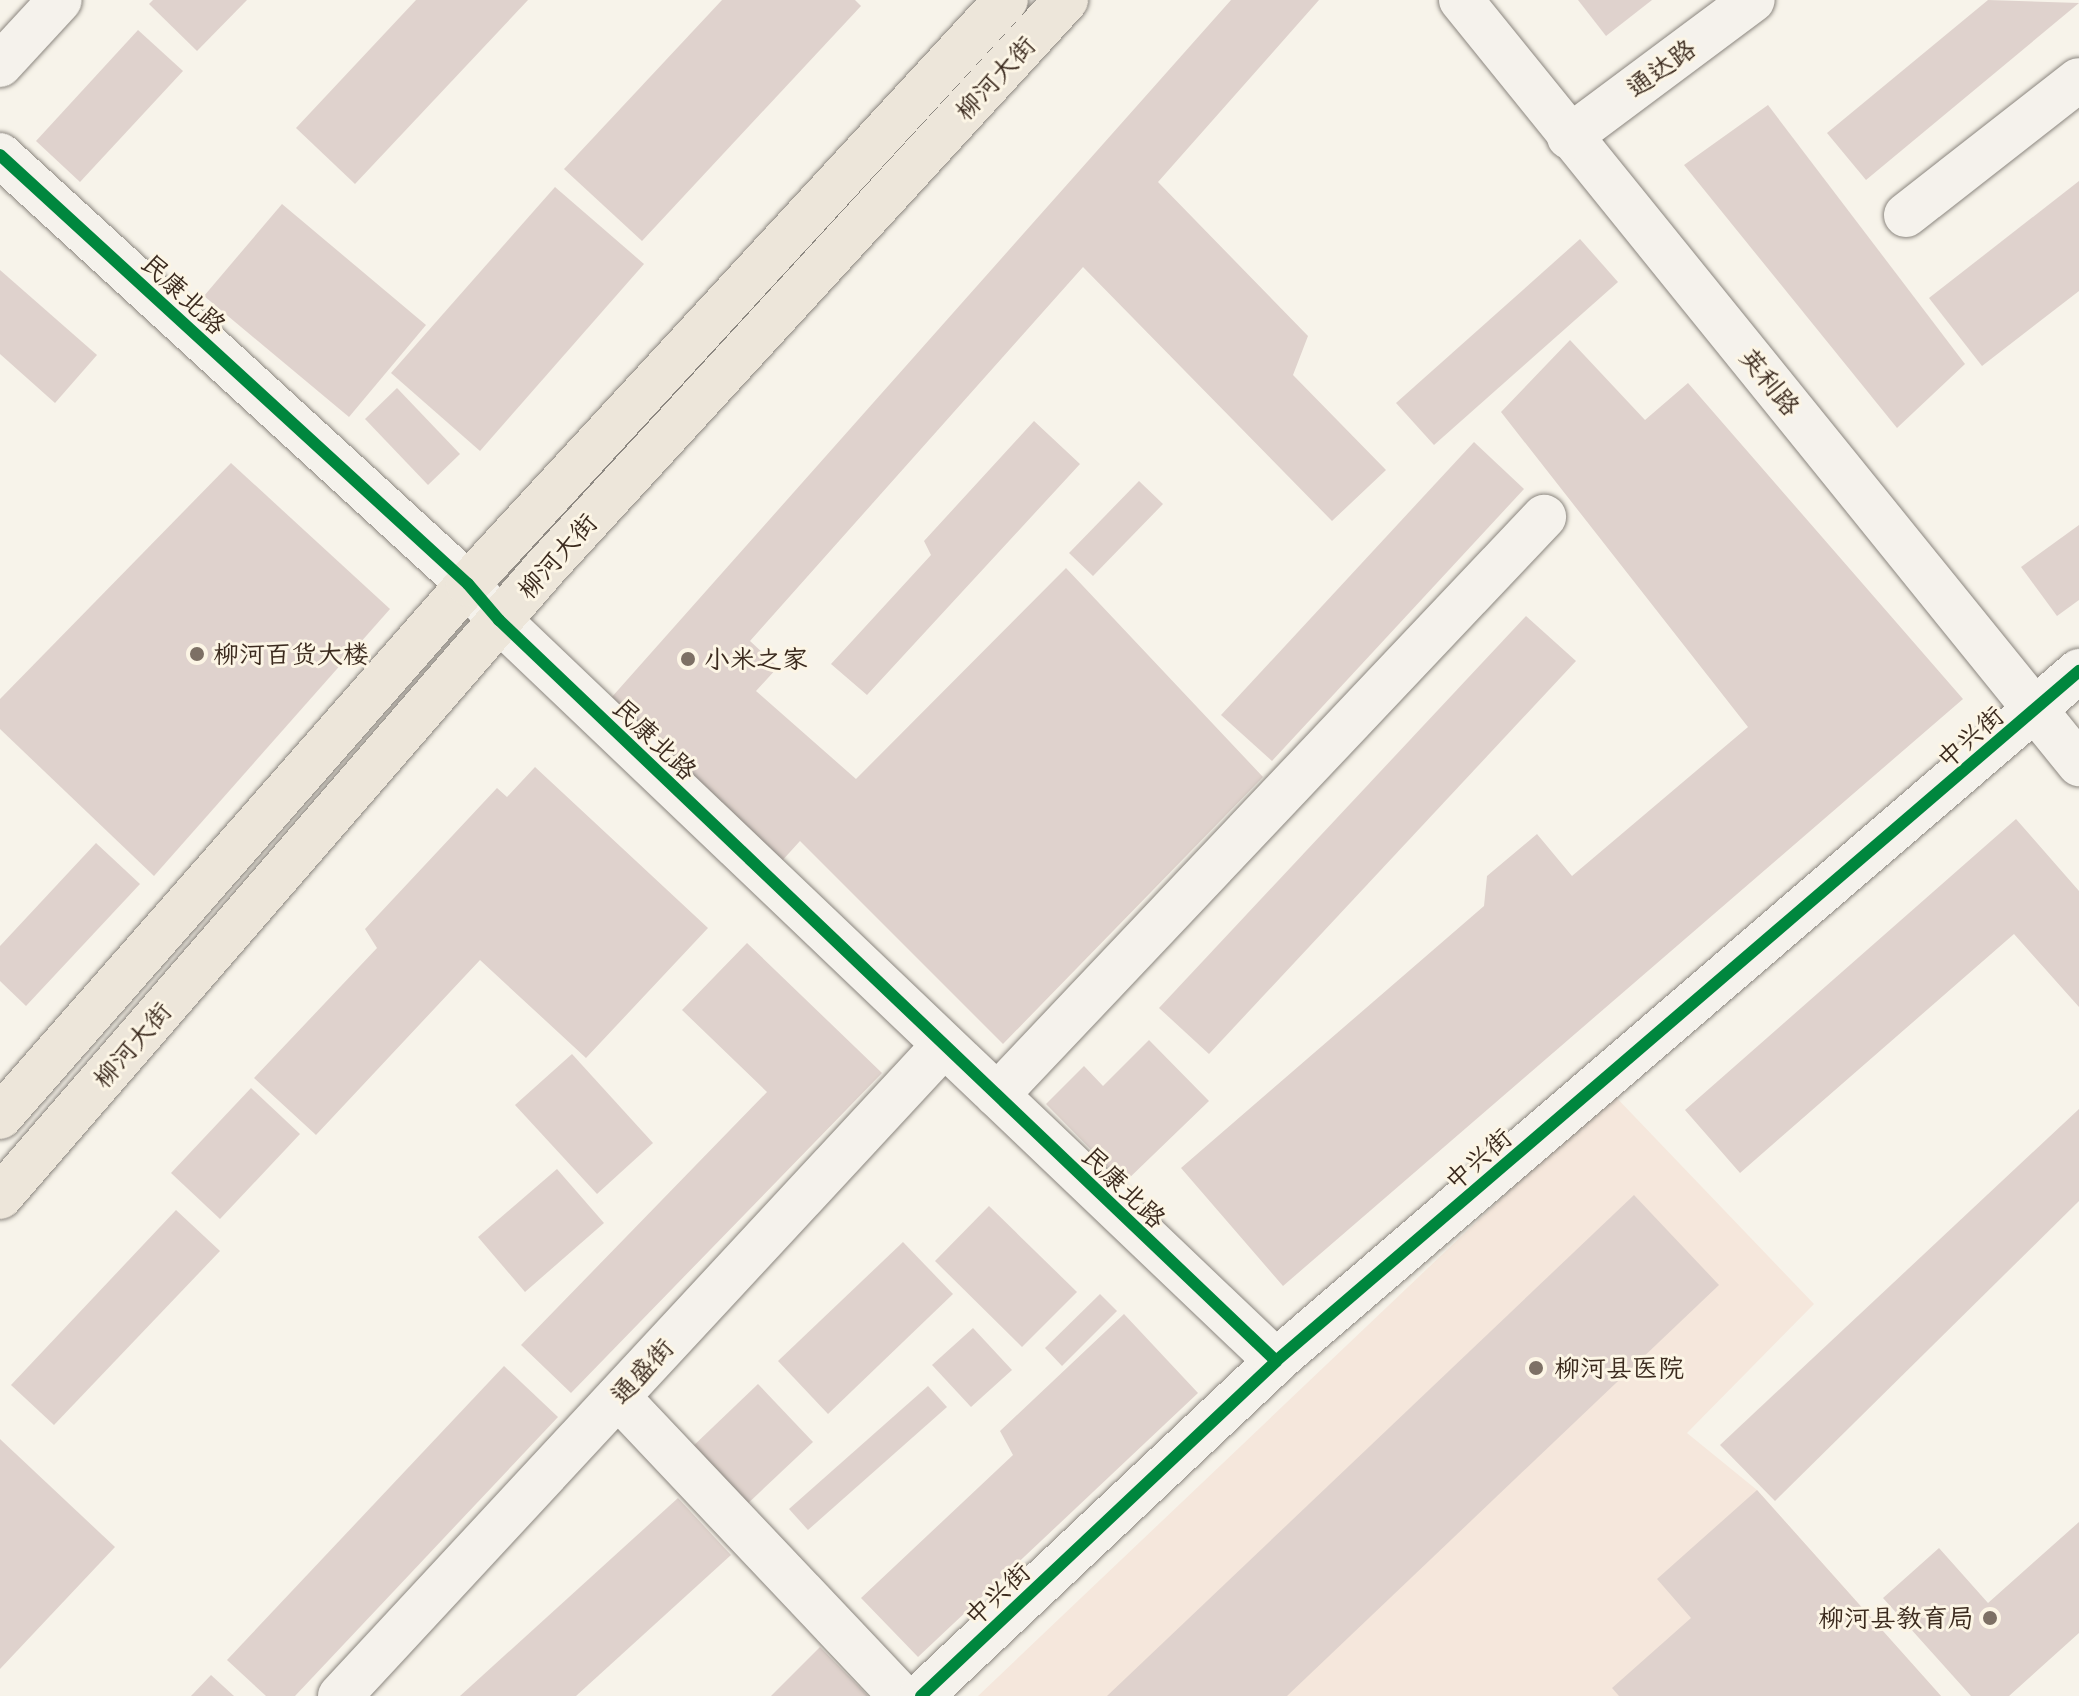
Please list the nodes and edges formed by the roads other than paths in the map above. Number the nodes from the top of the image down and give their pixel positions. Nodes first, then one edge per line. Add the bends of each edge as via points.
1 (60, 0) edge
2 (1006, 0) edge
3 (1066, 0) edge
4 (1461, 0) edge
5 (1753, 0) edge
6 (0, 65) edge
7 (2079, 80) edge
8 (1569, 137) junction
9 (0, 155) edge
10 (1906, 215) dead end
11 (1544, 517) dead end
12 (468, 584) junction
13 (499, 620) junction
14 (2079, 671) edge
15 (2037, 709) junction
16 (2079, 764) edge
17 (944, 1045) junction
18 (997, 1095) junction
19 (0, 1117) edge
20 (0, 1197) edge
21 (1276, 1361) junction
22 (618, 1397) junction
23 (340, 1696) edge
24 (901, 1696) edge
25 (921, 1696) edge

1 - 6 street
2 - 12 main road, 柳河大街
3 - 13 main road, 柳河大街
4 - 8 street, 英利路
5 - 8 street, 通达路
7 - 10 street
8 - 15 street, 英利路
9 - 12 street, 民康北路
11 - 18 street
12 - 13 street, 民康北路
12 - 19 main road, 柳河大街
13 - 17 street, 民康北路
13 - 20 main road, 柳河大街
14 - 15 street, 中兴街
15 - 16 street, 英利路
15 - 21 street, 中兴街
17 - 18 street, 民康北路
17 - 22 street, 通盛街
18 - 21 street, 民康北路
21 - 25 street, 中兴街
22 - 23 street, 通盛街
22 - 24 street

